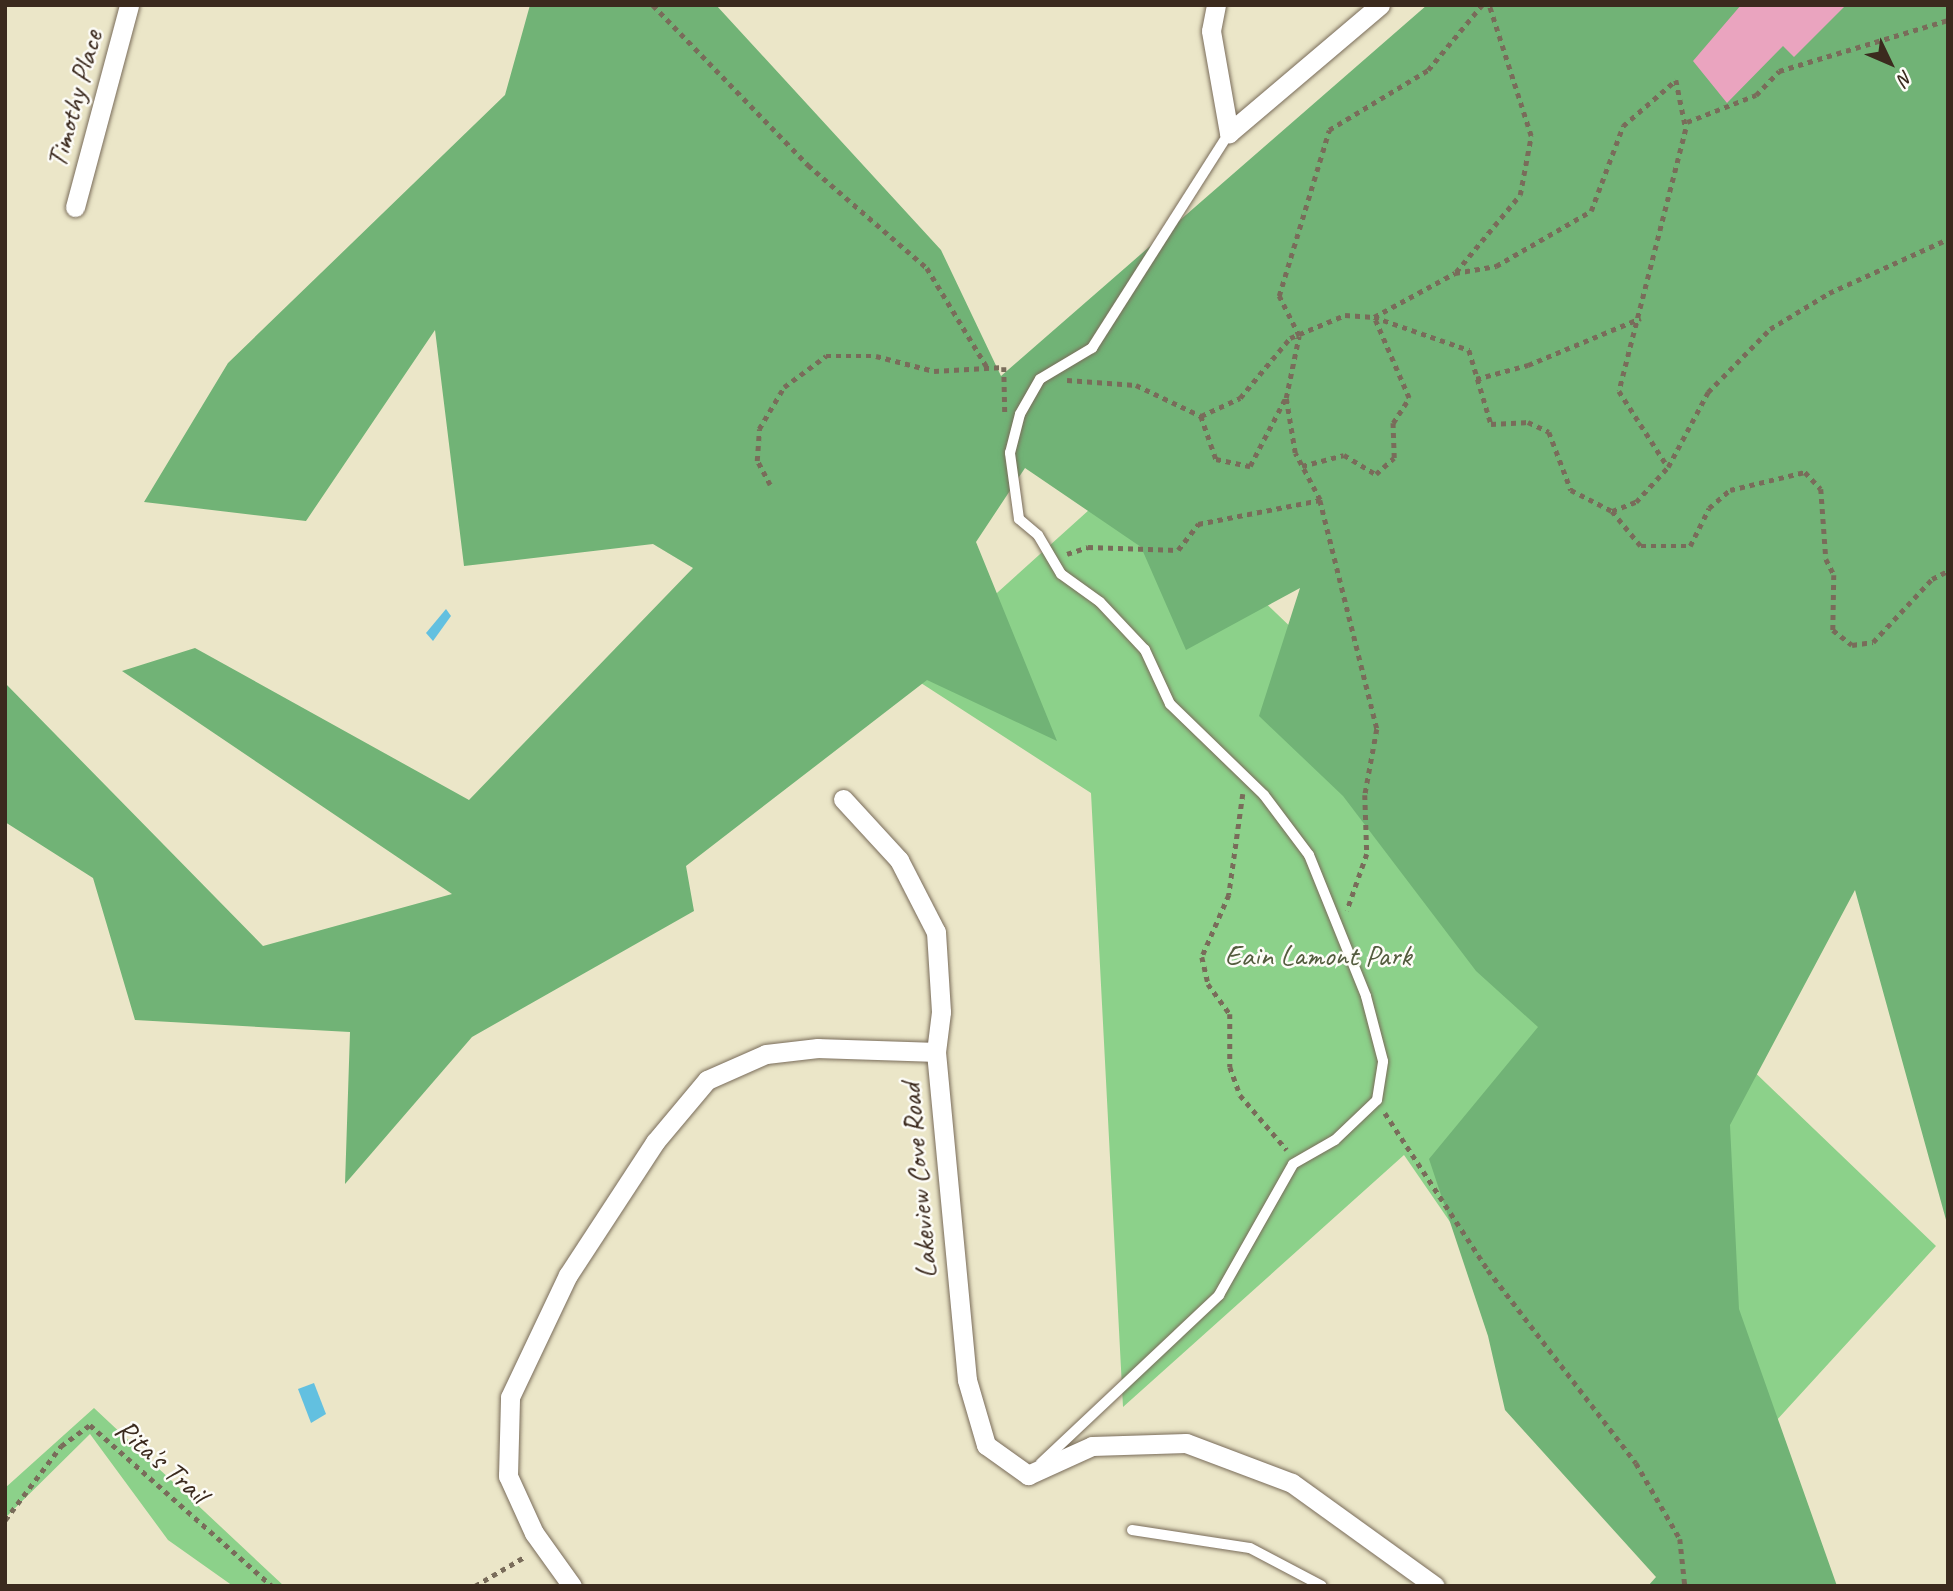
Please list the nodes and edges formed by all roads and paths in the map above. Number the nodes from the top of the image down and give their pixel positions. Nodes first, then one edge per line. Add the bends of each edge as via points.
1 (129, 5) edge
2 (653, 5) edge
3 (1216, 5) edge
4 (1380, 5) edge
5 (1482, 5) edge
6 (1489, 5) edge
7 (1948, 20) edge
8 (1688, 122) junction
9 (1228, 133) junction
10 (75, 207) dead end
11 (1948, 239) edge
12 (1455, 273) junction
13 (1374, 317) junction
14 (1641, 318) junction
15 (1298, 336) junction
16 (987, 368) junction
17 (1040, 379) junction
18 (1476, 379) junction
19 (1286, 398) junction
20 (1200, 416) junction
21 (1014, 437) junction
22 (1301, 466) junction
23 (1668, 467) junction
24 (770, 485) dead end
25 (1320, 500) junction
26 (1612, 511) junction
27 (1053, 559) junction
28 (1948, 571) edge
29 (1245, 776) junction
30 (844, 799) dead end
31 (1341, 927) junction
32 (936, 1052) junction
33 (1377, 1100) junction
34 (1293, 1164) junction
35 (1028, 1475) junction
36 (5, 1520) edge
37 (1132, 1530) dead end
38 (543, 1549) junction
39 (272, 1586) edge
40 (475, 1586) edge
41 (572, 1586) edge
42 (1322, 1586) edge
43 (1434, 1586) edge
44 (1685, 1586) edge

1 - 10 street, Timothy Place
2 - 16 path via 808,165 927,268
3 - 9 street via 1211,31
4 - 9 street
5 - 15 path via 1428,70 1329,130 1279,296
6 - 12 path via 1531,136 1520,195
7 - 8 path via 1779,71 1756,95
8 - 12 path via 1676,80 1623,126 1591,212 1496,266
8 - 14 path
9 - 17 lane via 1092,348
11 - 23 path via 1829,293 1770,329 1708,392
12 - 13 path
13 - 15 path via 1345,315
13 - 18 path via 1469,350
13 - 22 path via 1409,398 1393,423 1394,458 1376,474 1344,455
14 - 18 path via 1528,365
14 - 23 path via 1619,391
15 - 19 path
15 - 20 path via 1240,398
16 - 21 path via 1004,367 1002,407
16 - 24 path via 934,371 876,356 826,356 784,387 760,429 757,461
17 - 20 path via 1136,385
17 - 21 lane
18 - 26 path via 1491,424 1528,422 1549,432 1571,490
19 - 20 path via 1251,466 1216,459
19 - 22 path
21 - 27 lane via 1019,519
22 - 25 path
23 - 26 path via 1636,502
25 - 27 path via 1198,524 1178,550 1088,547
25 - 31 path via 1377,729 1366,795 1367,854
26 - 28 path via 1641,547 1690,546 1709,508 1730,490 1805,472 1821,489 1826,559 1833,575 1833,630 1852,645 1873,642 1932,579
27 - 29 lane via 1145,650 1171,704
29 - 31 lane via 1309,855
29 - 34 path via 1229,895 1202,957 1208,984 1230,1014 1230,1067 1240,1095 1280,1135
30 - 32 street via 899,860 936,932 941,1012
31 - 33 lane via 1382,1061
32 - 35 street, Lakeview Cove Road via 967,1380 986,1445
32 - 38 street, Lakeview Cove Road via 818,1048 766,1054 707,1080 655,1142 568,1275 510,1397 508,1476
33 - 34 lane via 1335,1140
33 - 44 path via 1488,1270 1636,1463 1680,1539
34 - 35 lane via 1219,1295
35 - 43 street via 1092,1446 1186,1443 1292,1483
36 - 39 path, Rita's Trail via 61,1446 90,1425
37 - 42 lane via 1250,1548
38 - 40 path
38 - 41 street, Lakeview Cove Road

